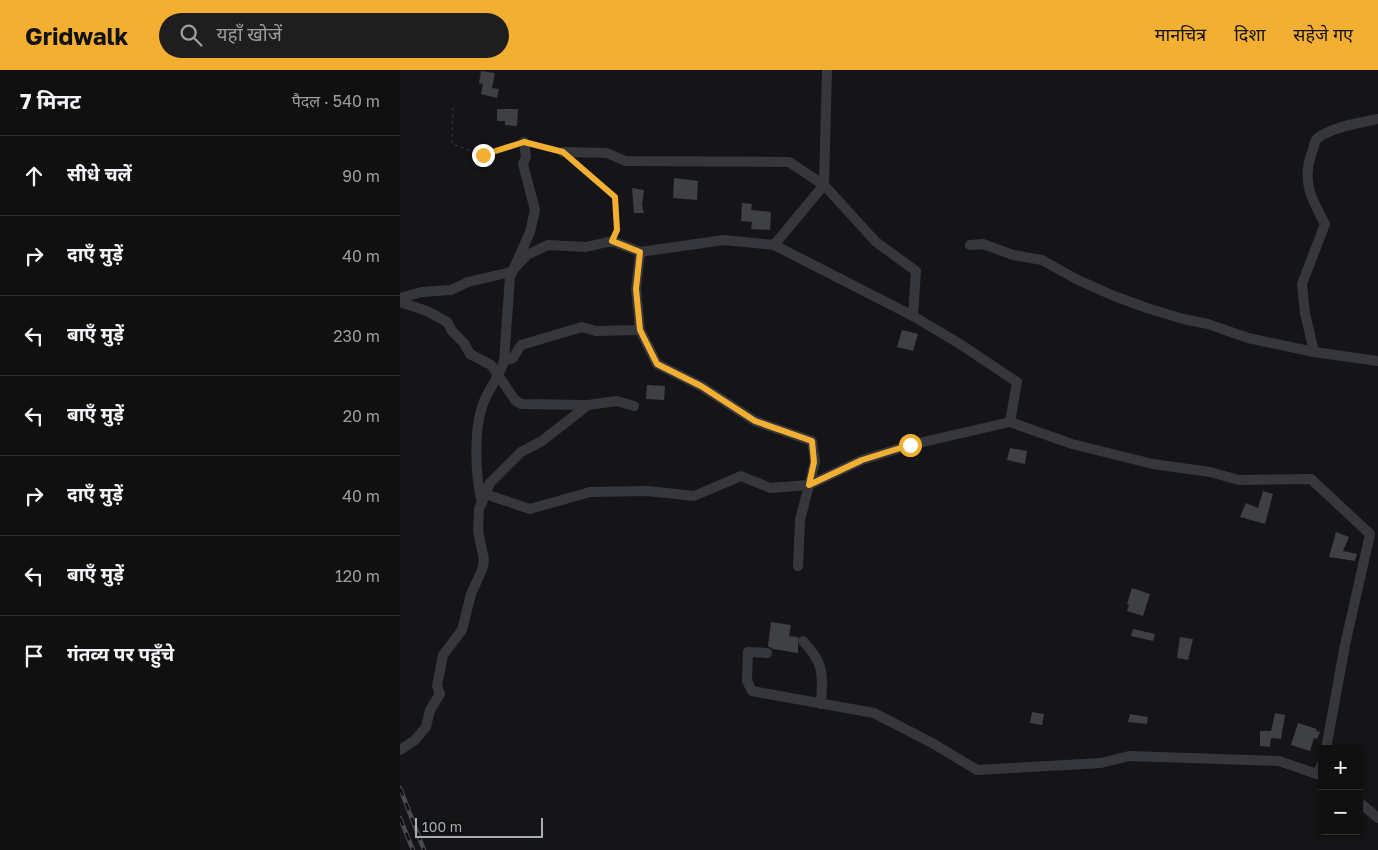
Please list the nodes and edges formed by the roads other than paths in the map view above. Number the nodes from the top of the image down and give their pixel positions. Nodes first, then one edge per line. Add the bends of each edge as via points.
1 (827, 70) edge
2 (1378, 119) edge
3 (524, 142) road end
4 (563, 152) road end
5 (824, 185) junction
6 (774, 245) junction
7 (970, 245) dead end
8 (640, 252) junction
9 (516, 266) junction
10 (400, 298) edge
11 (400, 302) edge
12 (912, 316) junction
13 (640, 330) junction
14 (1314, 352) junction
15 (504, 361) junction
16 (1378, 361) edge
17 (498, 376) junction
18 (588, 405) junction
19 (634, 406) dead end
20 (1010, 422) junction
21 (809, 485) junction
22 (491, 496) dead end
23 (482, 503) junction
24 (1374, 532) edge
25 (798, 566) dead end
26 (803, 641) dead end
27 (766, 653) dead end
28 (821, 704) junction
29 (1327, 745) edge
30 (400, 750) edge
31 (1318, 776) edge
32 (1363, 805) edge
33 (1378, 818) edge

1 - 5 street
2 - 14 street via 1330,132 1317,140 1307,168 1309,187 1324,224 1302,284
3 - 9 street via 524,171 535,210
4 - 5 street via 608,153 625,161 789,162
5 - 6 street
5 - 12 street via 876,242 916,271
6 - 8 street via 724,240
6 - 12 street
7 - 14 street via 984,244 1013,255 1042,260 1078,280 1147,308 1248,338
8 - 9 street via 612,241 586,247 548,245 527,255
8 - 13 street via 636,289
9 - 10 street via 512,272 468,282 451,290 422,292
9 - 15 street via 510,277
11 - 17 street via 447,322 470,354 491,365
12 - 20 street via 1017,382
13 - 15 street via 596,332 582,328 521,345 513,358
13 - 21 street via 657,364 701,386 755,421 812,441 814,462
14 - 16 street
15 - 17 street
17 - 18 street via 521,404
17 - 23 street via 484,400 480,417 477,471
18 - 19 street via 617,401
18 - 23 street via 542,441 521,452 490,483
20 - 21 street via 910,445 862,460
20 - 24 street via 1072,444 1153,464 1210,472 1239,480 1311,479
21 - 22 street via 770,488 741,476 694,496 590,492 530,509
21 - 25 street via 800,520
23 - 30 street via 478,531 484,560 482,570 471,594 462,630 443,655 437,686 440,694 430,710 426,727
24 - 29 street via 1345,645
26 - 28 street via 818,657 823,680
27 - 28 street via 748,652 747,681 752,691
28 - 31 street via 874,713 977,770 1101,763 1129,756 1279,761
32 - 33 street

